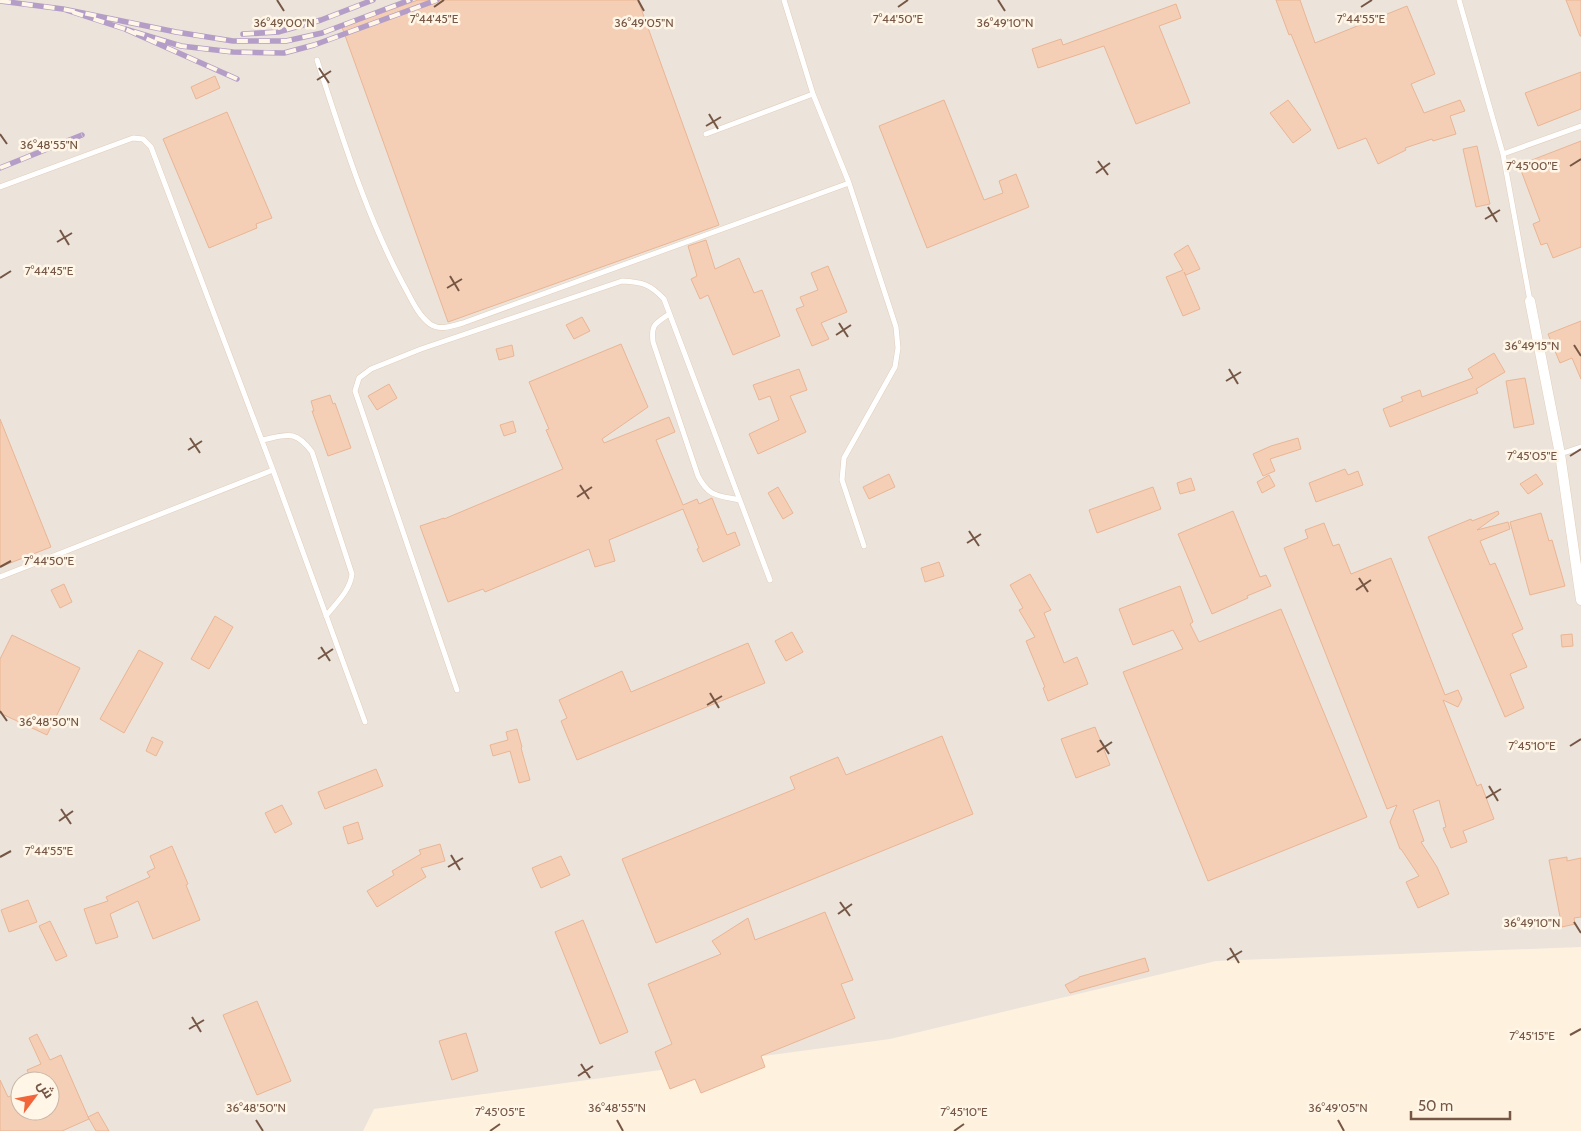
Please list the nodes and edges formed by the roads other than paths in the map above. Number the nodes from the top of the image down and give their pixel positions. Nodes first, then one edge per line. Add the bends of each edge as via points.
1 (784, 0) edge
2 (1459, 0) edge
3 (317, 60) dead end
4 (813, 94) junction
5 (1581, 126) edge
6 (706, 134) dead end
7 (1503, 154) junction
8 (849, 183) junction
9 (0, 187) edge
10 (1530, 301) joint
11 (669, 314) junction
12 (262, 440) junction
13 (1581, 448) edge
14 (1560, 454) junction
15 (273, 470) junction
16 (739, 500) junction
17 (864, 546) dead end
18 (0, 577) edge
19 (770, 580) dead end
20 (1581, 600) edge
21 (326, 616) junction
22 (457, 690) dead end
23 (365, 722) dead end

1 - 4 lane
2 - 7 lane
3 - 8 lane via 353,170 393,265 419,314 439,328 472,320
4 - 6 lane
4 - 8 lane
5 - 7 lane
7 - 10 lane
8 - 17 lane via 896,327 898,348 895,367 844,458 842,480
9 - 12 lane via 115,143 143,139 151,147
10 - 14 street
11 - 16 lane
11 - 16 lane via 654,324 653,342 698,476 712,494
11 - 22 lane via 664,299 654,289 640,282 622,282 421,349 371,369 359,378 355,391
12 - 15 lane
12 - 21 lane via 291,435 303,440 312,452 352,574 347,590
13 - 14 lane
14 - 20 street
15 - 18 lane
15 - 21 lane
16 - 19 lane
21 - 23 lane

